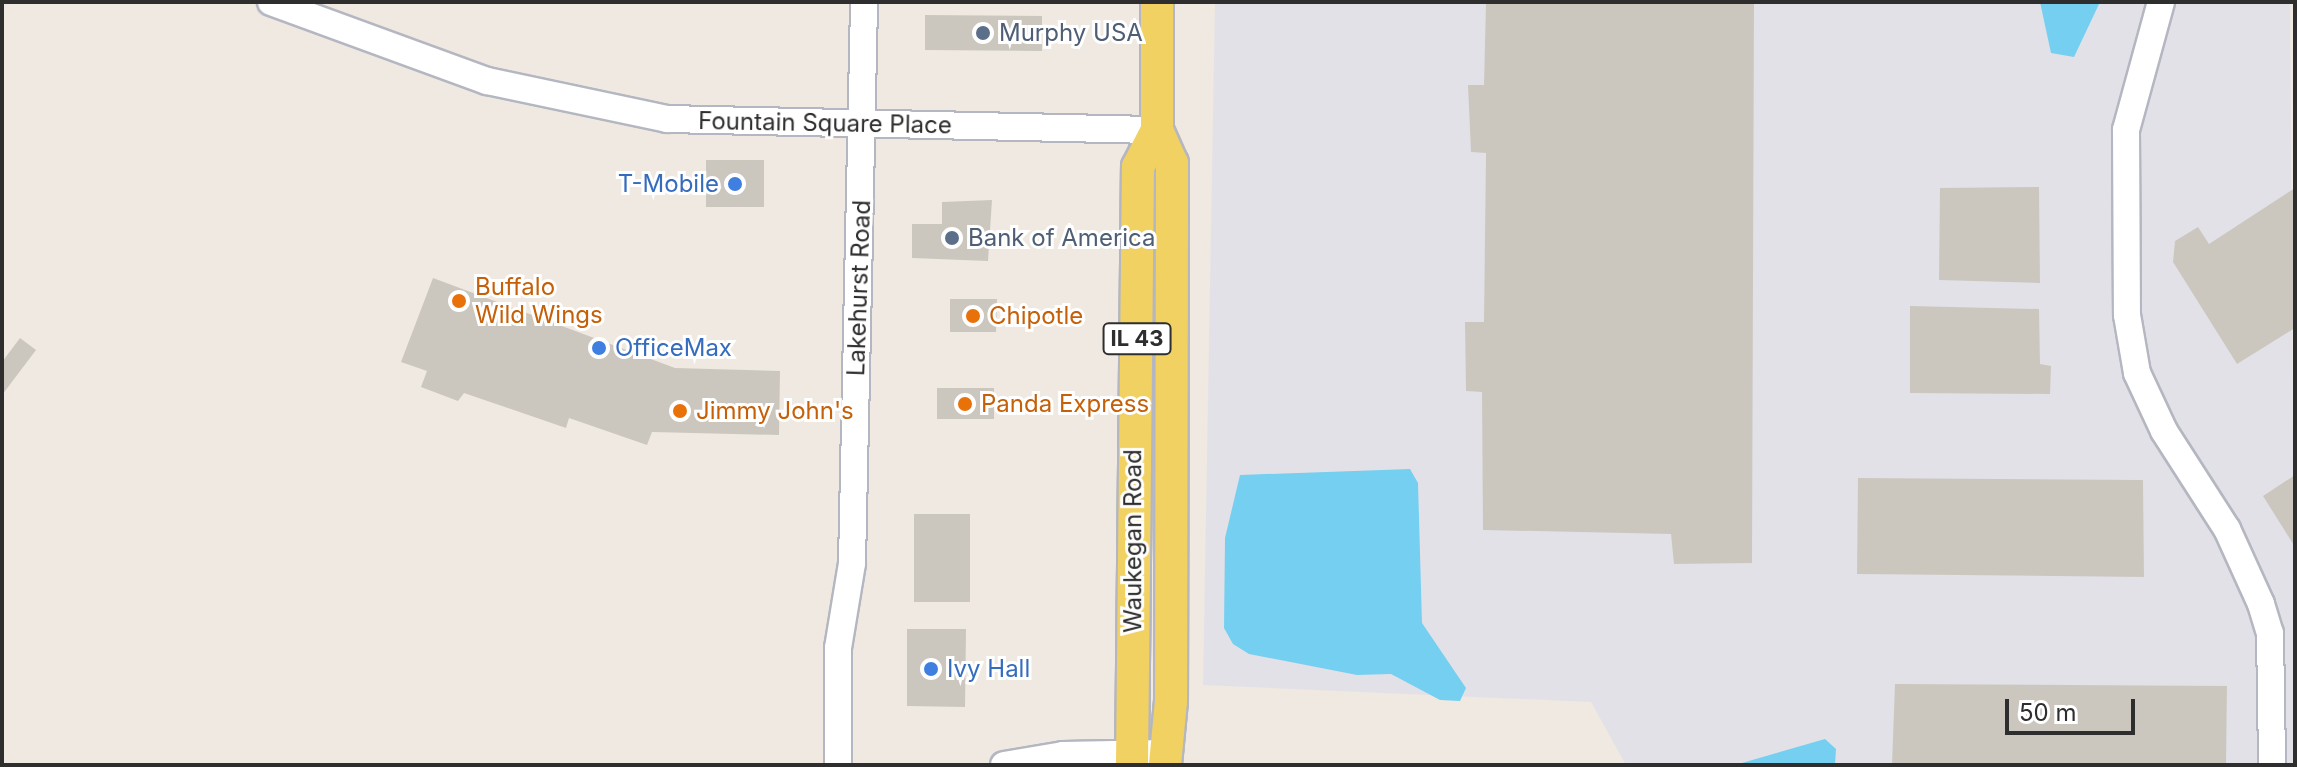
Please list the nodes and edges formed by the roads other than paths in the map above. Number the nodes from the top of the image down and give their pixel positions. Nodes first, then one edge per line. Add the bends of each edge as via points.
1 (271, 2) edge
2 (864, 2) edge
3 (1157, 2) edge
4 (2161, 2) edge
5 (864, 124) junction
6 (1157, 130) junction
7 (1132, 759) edge
8 (1165, 759) edge
9 (838, 765) edge
10 (1004, 765) edge
11 (2272, 765) edge

1 - 5 street, Fountain Square Place via 487,81 667,119
2 - 5 street, Lakehurst Road
3 - 6 main road, Waukegan Road / IL 43
4 - 11 street via 2126,130 2127,315 2148,396 2227,529 2261,604 2270,633
5 - 6 street, Fountain Square Place
5 - 9 street, Lakehurst Road via 852,563 838,648
6 - 7 main road, Waukegan Road / IL 43 via 1138,167
6 - 8 main road, Waukegan Road / IL 43 via 1172,163
7 - 8 street
7 - 10 street

